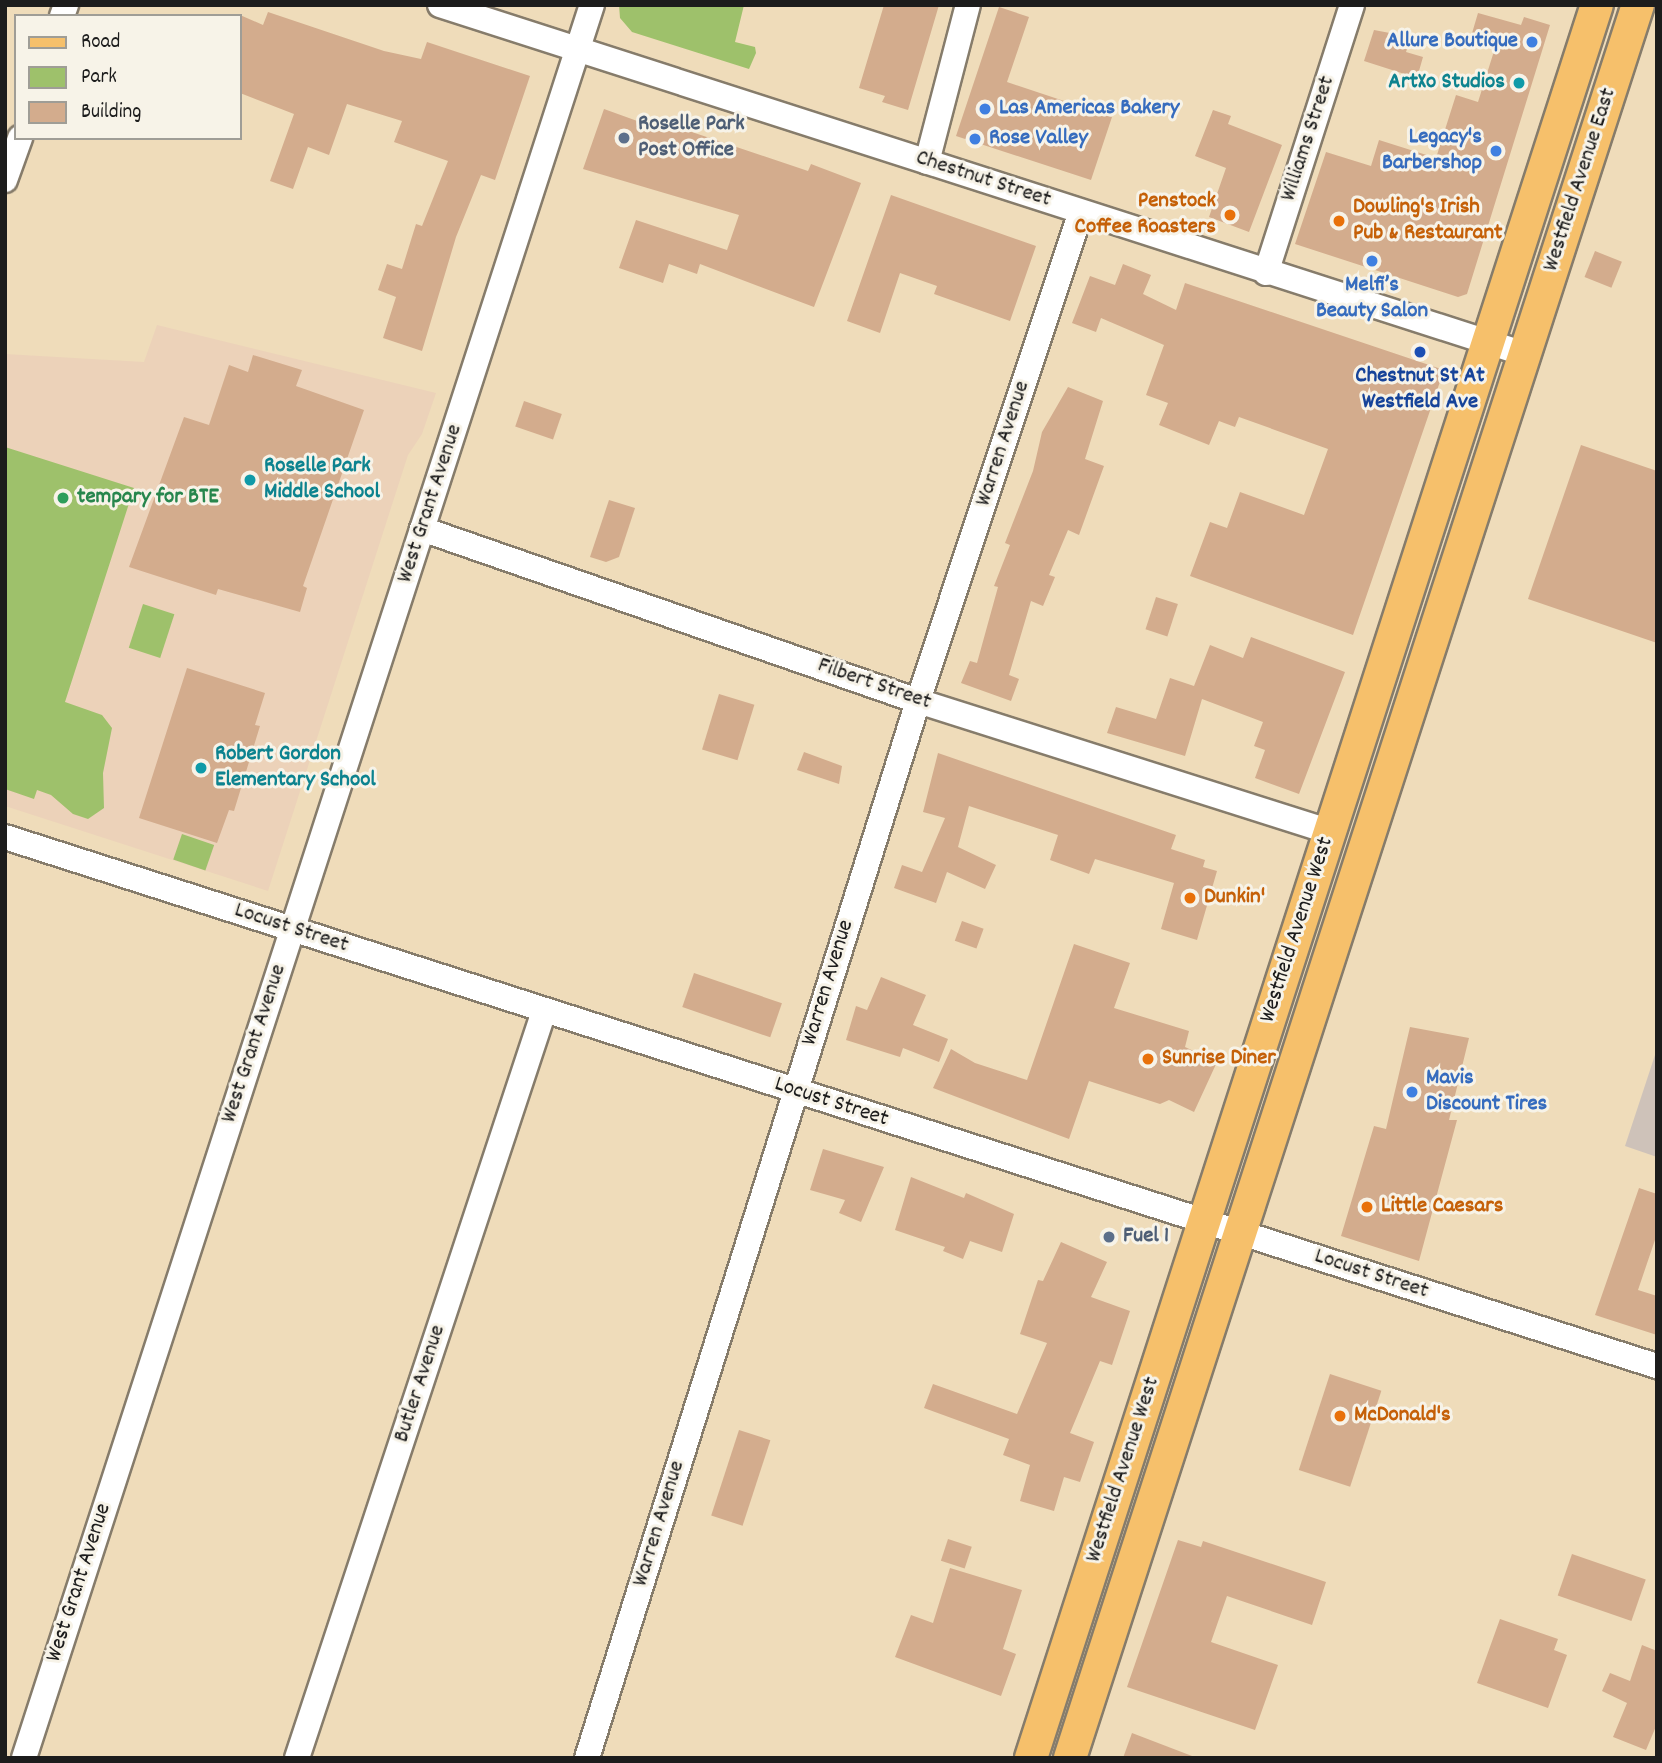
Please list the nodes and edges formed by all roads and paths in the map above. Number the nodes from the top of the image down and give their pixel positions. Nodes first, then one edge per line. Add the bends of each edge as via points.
1 (440, 5) edge
2 (593, 5) edge
3 (968, 5) edge
4 (1352, 5) edge
5 (1597, 5) edge
6 (1638, 5) edge
7 (578, 50) junction
8 (19, 140) edge
9 (927, 162) junction
10 (5, 180) edge
11 (1081, 212) junction
12 (1266, 273) junction
13 (1488, 343) junction
14 (1525, 354) junction
15 (422, 529) junction
16 (918, 701) junction
17 (1330, 832) junction
18 (5, 837) edge
19 (293, 929) junction
20 (544, 1011) junction
21 (795, 1092) junction
22 (1204, 1222) junction
23 (1241, 1233) junction
24 (1657, 1367) edge
25 (24, 1758) edge
26 (298, 1758) edge
27 (587, 1758) edge
28 (1031, 1758) edge
29 (1070, 1758) edge

1 - 7 street, Chestnut Street
2 - 7 street, West Grant Avenue
3 - 9 street
4 - 12 street, Williams Street
5 - 13 main road, Westfield Avenue East
6 - 14 main road, Westfield Avenue East
7 - 9 street, Chestnut Street
7 - 15 street, West Grant Avenue
8 - 10 street
9 - 11 street, Chestnut Street
11 - 12 street, Chestnut Street
11 - 16 street, Warren Avenue
12 - 13 street, Chestnut Street
13 - 14 street, Chestnut Street
13 - 17 main road, Westfield Avenue West
14 - 23 main road, Westfield Avenue West
15 - 16 street, Filbert Street
15 - 19 street, West Grant Avenue
16 - 17 street, Filbert Street
16 - 21 street, Warren Avenue
17 - 22 main road, Westfield Avenue West
18 - 19 street, Locust Street
19 - 20 street, Locust Street
19 - 25 street, West Grant Avenue
20 - 21 street, Locust Street
20 - 26 street, Butler Avenue
21 - 22 street, Locust Street
21 - 27 street, Warren Avenue
22 - 23 street, Locust Street
22 - 28 main road, Westfield Avenue West
23 - 24 street, Locust Street
23 - 29 main road, Westfield Avenue West

